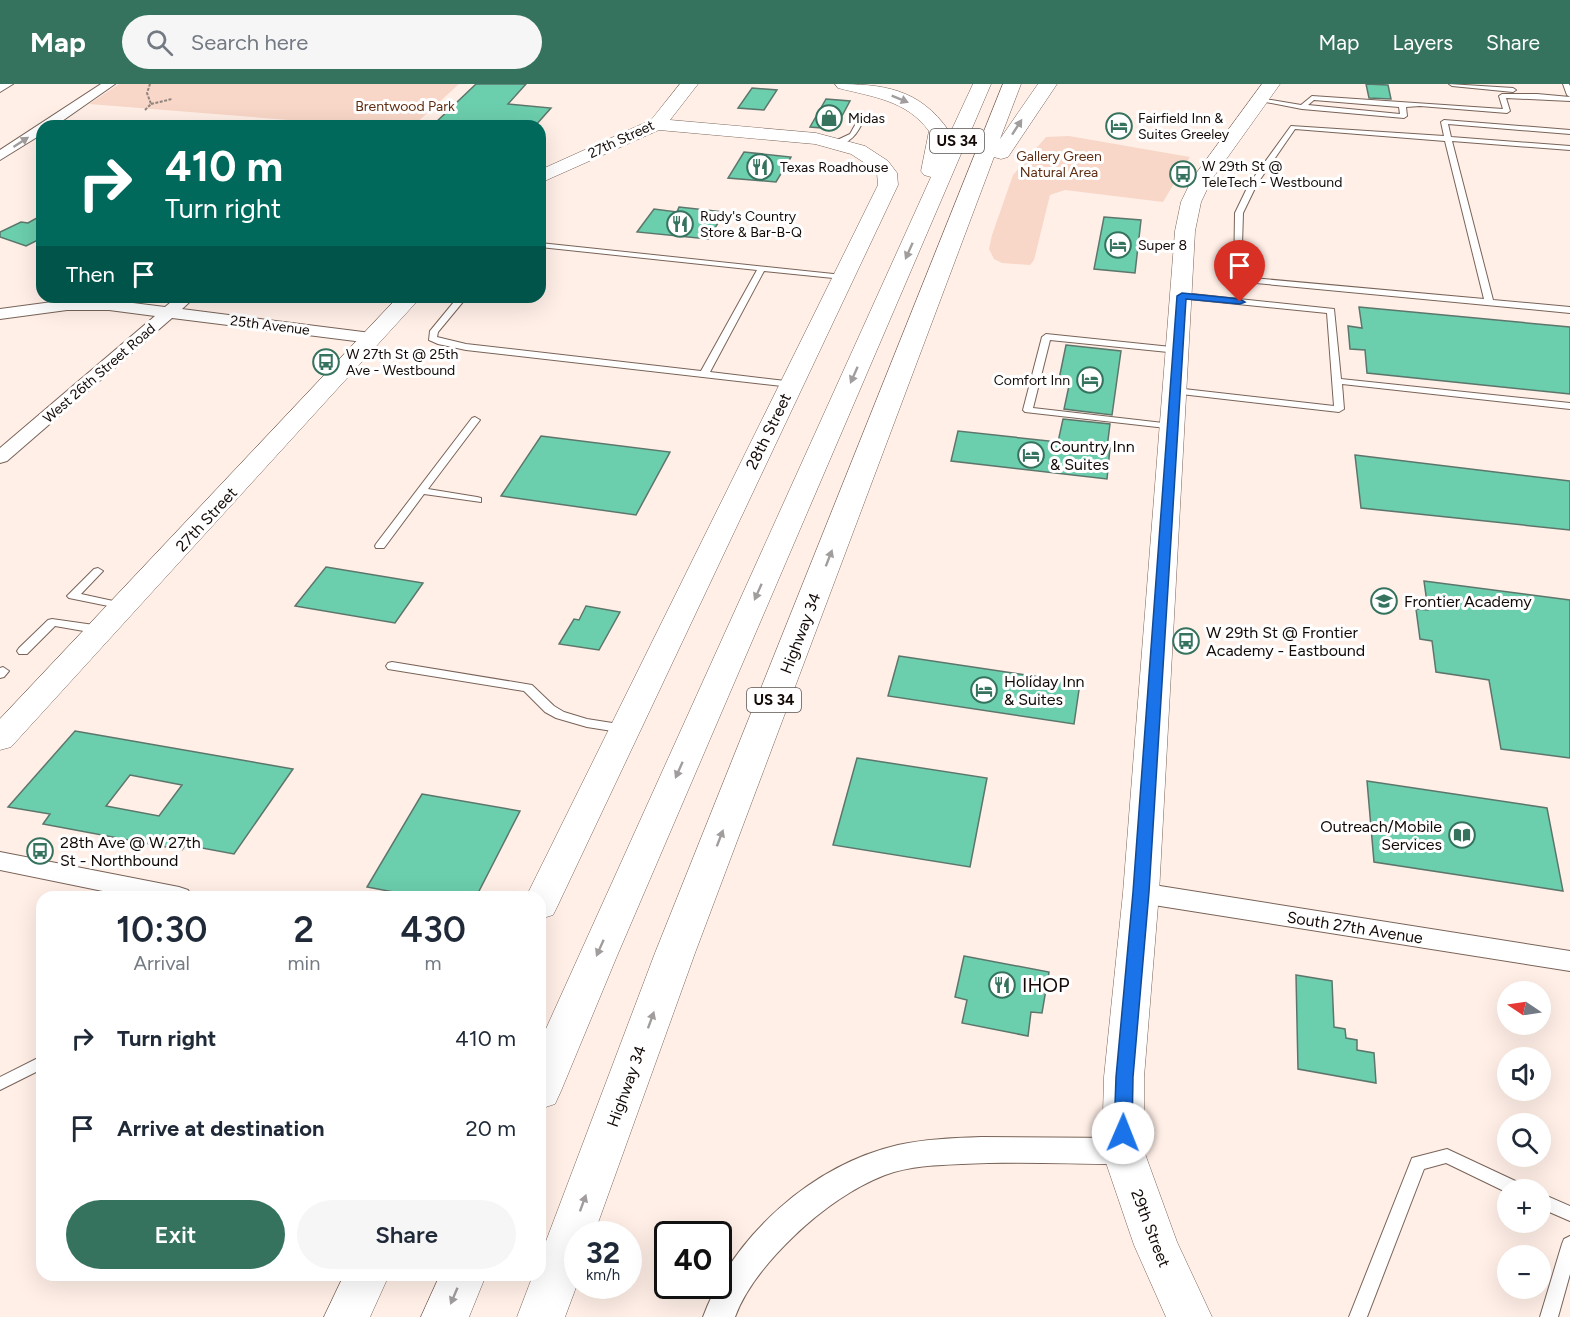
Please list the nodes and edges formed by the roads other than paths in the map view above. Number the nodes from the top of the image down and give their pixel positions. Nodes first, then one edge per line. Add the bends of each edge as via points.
1 (7, 84) edge
2 (109, 84) edge
3 (689, 84) edge
4 (844, 84) edge
5 (982, 84) edge
6 (1012, 84) edge
7 (1048, 84) edge
8 (1456, 84) edge
9 (1566, 84) edge
10 (0, 88) edge
11 (1265, 92) edge
12 (1570, 96) edge
13 (861, 119) dead end
14 (55, 120) edge
15 (657, 124) junction
16 (36, 132) edge
17 (1570, 132) edge
18 (1448, 138) junction
19 (836, 144) junction
20 (1570, 148) edge
21 (0, 156) edge
22 (546, 174) edge
23 (933, 198) junction
24 (964, 212) junction
25 (546, 246) edge
26 (762, 268) junction
27 (843, 277) junction
28 (1182, 296) junction
29 (1489, 302) junction
30 (180, 303) edge
31 (404, 303) edge
32 (458, 303) edge
33 (1570, 310) edge
34 (169, 312) junction
35 (0, 314) edge
36 (370, 338) junction
37 (1178, 350) junction
38 (704, 374) junction
39 (1337, 381) junction
40 (791, 384) junction
41 (1175, 391) junction
42 (1570, 406) edge
43 (475, 420) dead end
44 (1172, 427) junction
45 (3, 451) edge
46 (421, 491) junction
47 (477, 500) dead end
48 (380, 546) dead end
49 (98, 571) dead end
50 (124, 607) junction
51 (103, 630) junction
52 (23, 651) dead end
53 (392, 666) dead end
54 (10, 716) edge
55 (625, 729) junction
56 (0, 739) edge
57 (0, 861) edge
58 (149, 891) edge
59 (1141, 892) junction
60 (546, 893) edge
61 (1570, 962) edge
62 (36, 1065) edge
63 (546, 1077) edge
64 (0, 1084) edge
65 (1123, 1151) junction
66 (1497, 1180) edge
67 (1551, 1205) edge
68 (1570, 1214) edge
69 (1570, 1244) edge
70 (364, 1281) edge
71 (460, 1281) edge
72 (347, 1317) edge
73 (445, 1317) edge
74 (541, 1317) edge
75 (719, 1317) edge
76 (1189, 1317) edge
77 (1358, 1317) edge
78 (1549, 1317) edge

1 - 10 street
2 - 14 street
3 - 15 street, 27th Street
4 -> 23 highway via 906,100 932,120 939,131 927,183
5 - 23 highway, US 34
6 - 24 highway, Highway 34 / US 34
24 -> 7 highway
8 - 12 lane
9 - 12 lane
11 - 12 lane via 1302,107 1404,116 1402,105 1507,111 1502,96
11 - 28 street, 29th Street via 1202,179 1191,202 1185,231
13 - 19 lane via 853,135
15 - 19 street, 28th Street
15 - 22 street, 27th Street
21 -> 16 street
17 - 18 lane via 1444,122
18 - 20 lane
18 - 29 lane
18 - 29 lane via 1293,127 1253,184 1239,213 1237,279
19 - 27 street, 28th Street via 858,150 880,165 887,173 888,185
23 -> 63 highway, US 34
74 -> 24 highway, Highway 34 / US 34 via 675,953
25 - 26 lane
26 - 27 lane
26 - 38 lane
27 - 40 street, 28th Street
28 - 37 street, 29th Street
28 - 39 lane via 1331,310
29 - 33 lane
30 - 34 street, West 26th Street Road
31 - 36 street, 27th Street
32 - 38 lane via 432,338 466,347
34 - 35 street, 25th Avenue via 67,305
34 - 36 street, 25th Avenue
34 - 45 street, West 26th Street Road
36 - 50 street, 27th Street
37 - 41 street, 29th Street
37 - 44 lane via 1046,337 1028,410
38 - 40 lane
39 - 41 lane via 1339,409
39 - 42 lane
40 - 55 street, 28th Street
41 - 44 street, 29th Street
43 - 46 lane
44 - 59 street, 29th Street
46 - 47 lane
46 - 48 lane
49 - 50 lane via 73,596
50 - 51 street, 27th Street
51 - 52 lane via 52,622
51 - 54 street, 27th Street
53 - 55 lane via 528,688 551,710 576,720
54 - 56 street, 27th Street
55 - 60 street, 28th Street
57 - 58 street
59 - 61 street, South 27th Avenue
59 - 65 street, 29th Street via 1124,1077
62 - 64 lane
65 - 75 street via 952,1152 897,1158 857,1174 776,1231 743,1271
65 - 76 street, 29th Street via 1156,1245
66 - 77 lane via 1447,1156 1418,1163
67 - 68 lane
69 - 78 lane
70 - 72 street
71 -> 73 highway

